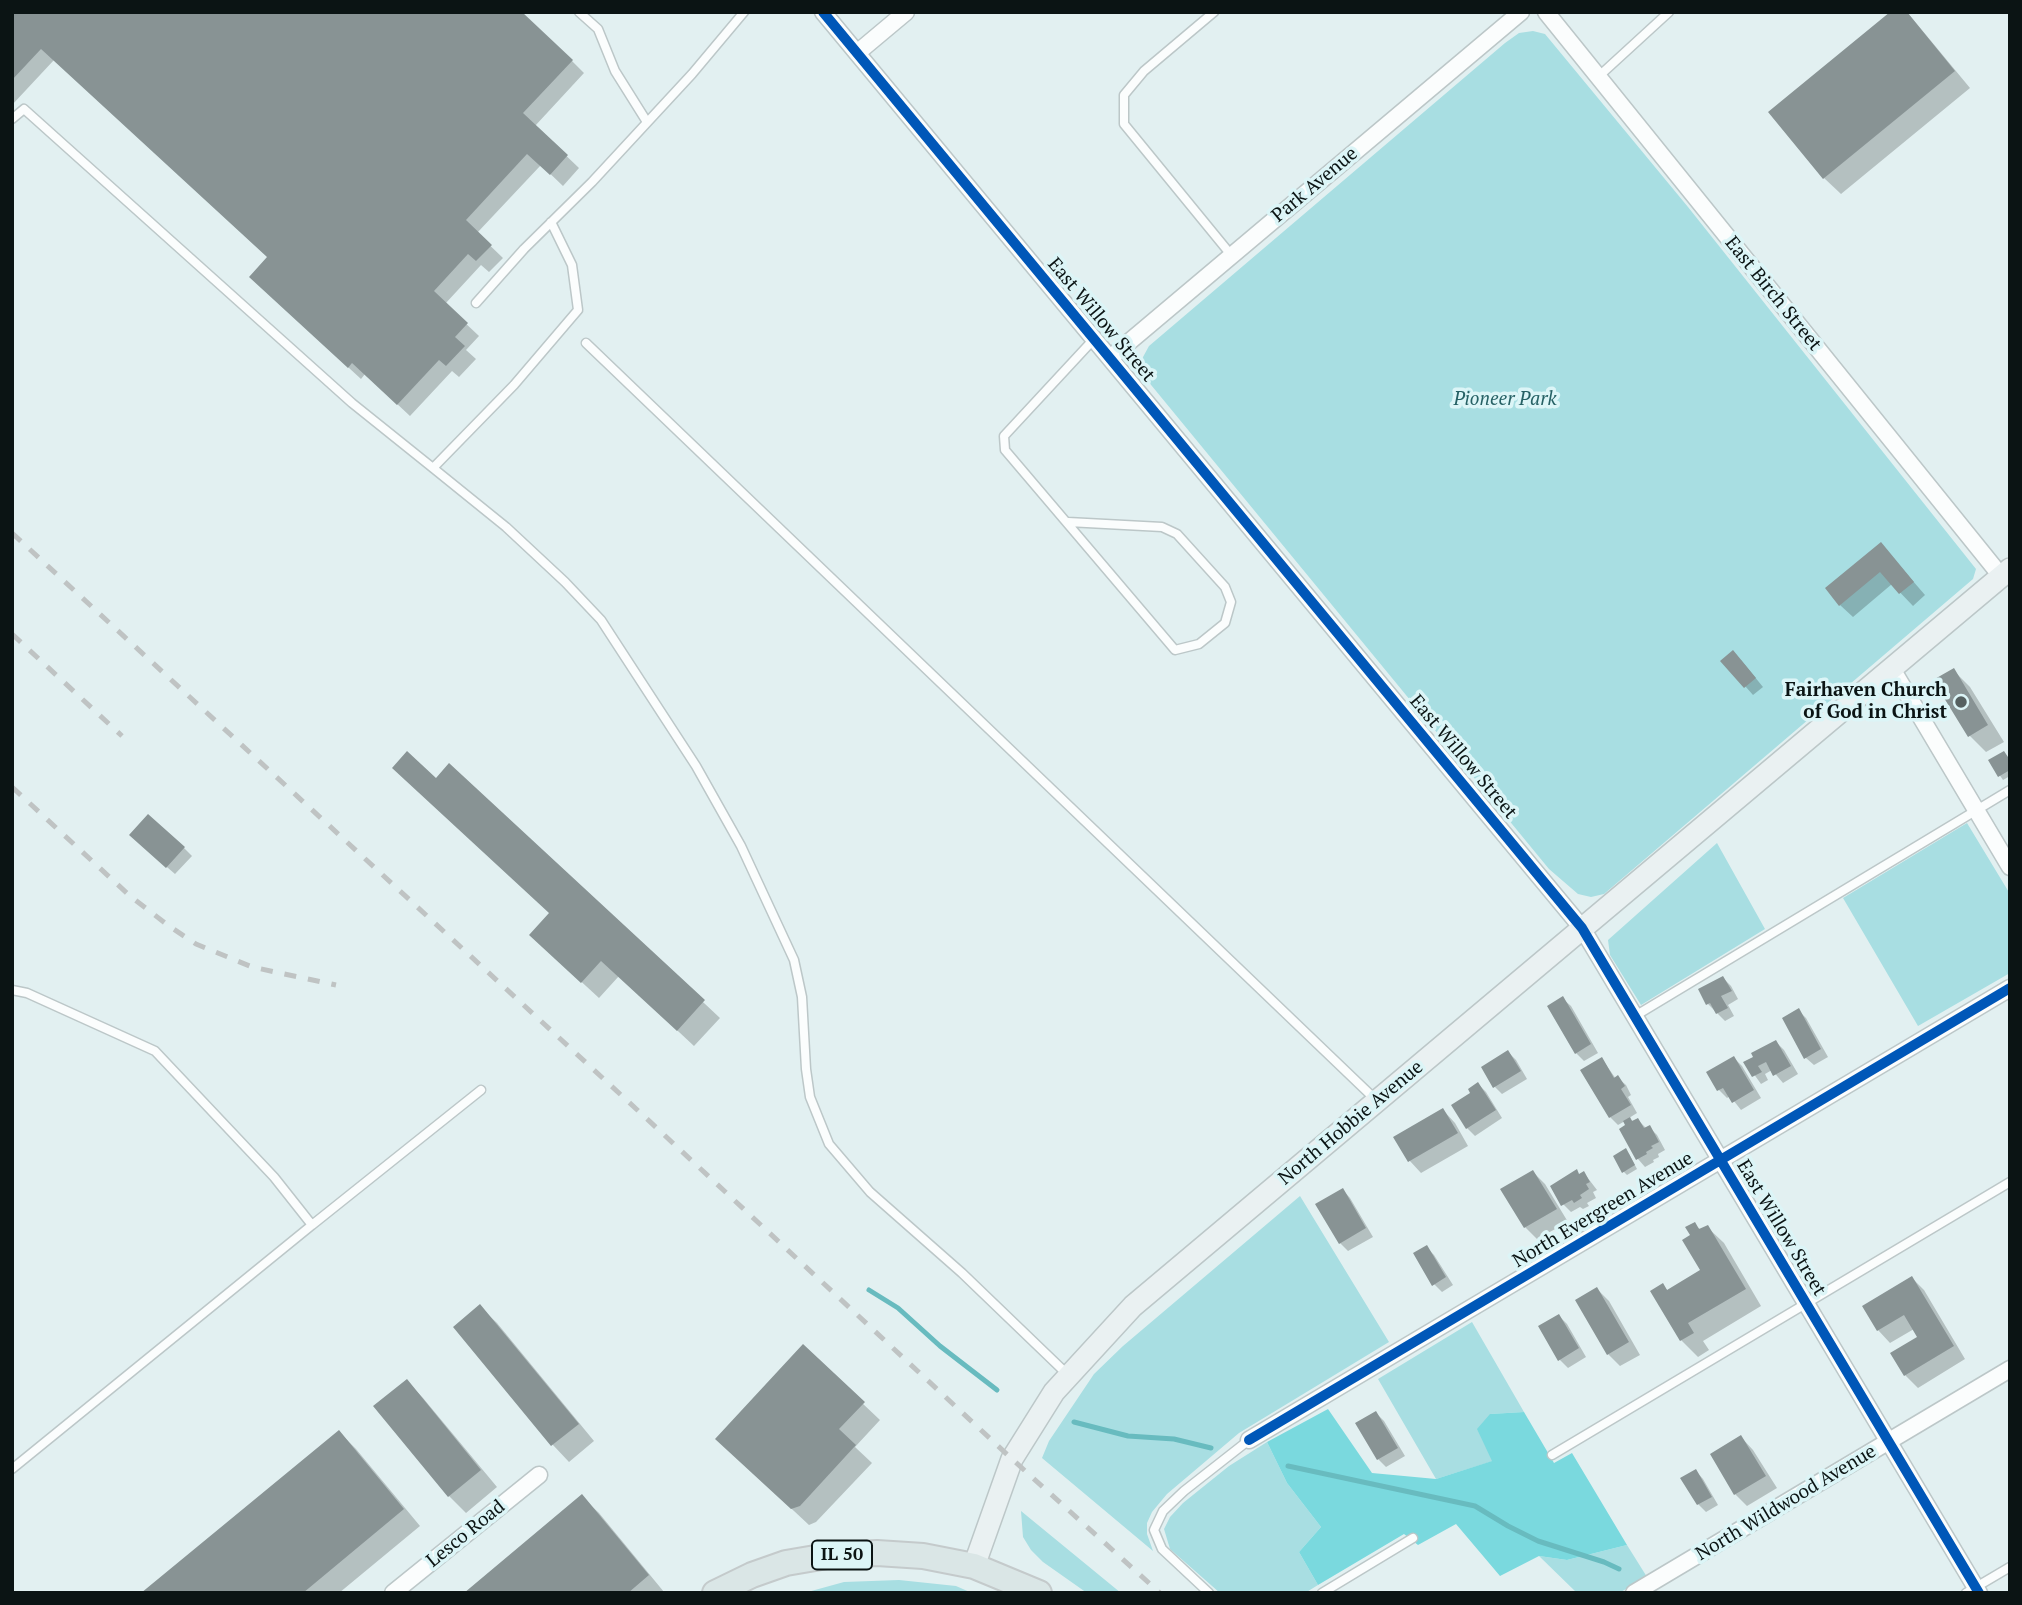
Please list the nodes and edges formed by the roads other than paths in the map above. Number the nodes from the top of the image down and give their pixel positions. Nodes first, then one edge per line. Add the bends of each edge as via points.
1 (579, 12) edge
2 (744, 12) edge
3 (823, 12) edge
4 (906, 12) edge
5 (1214, 12) edge
6 (1521, 12) edge
7 (1546, 12) edge
8 (1669, 12) edge
9 (857, 53) junction
10 (1598, 77) junction
11 (12, 119) edge
12 (647, 122) junction
13 (551, 222) junction
14 (1231, 256) junction
15 (475, 303) dead end
16 (1094, 339) junction
17 (586, 343) dead end
18 (1110, 358) junction
19 (433, 468) junction
20 (1068, 522) junction
21 (2005, 572) edge
22 (1891, 667) junction
23 (2010, 790) edge
24 (1976, 810) junction
25 (2010, 867) edge
26 (1583, 928) junction
27 (2010, 988) edge
28 (12, 990) edge
29 (1634, 1016) junction
30 (481, 1090) dead end
31 (1377, 1101) junction
32 (1721, 1160) junction
33 (2010, 1182) edge
34 (312, 1225) junction
35 (1806, 1304) junction
36 (2010, 1369) edge
37 (1069, 1375) junction
38 (1249, 1440) joint
39 (1888, 1441) junction
40 (1552, 1455) dead end
41 (12, 1469) edge
42 (539, 1475) dead end
43 (1413, 1538) dead end
44 (974, 1566) junction
45 (2010, 1567) edge
46 (1973, 1591) edge
47 (393, 1593) edge
48 (715, 1593) edge
49 (1039, 1593) edge
50 (1209, 1593) edge
51 (1322, 1593) edge
52 (1634, 1593) edge

1 - 12 lane via 598,29 615,71
2 - 12 lane
3 - 9 street, East Willow Street
4 - 9 street
5 - 14 lane via 1144,71 1124,95 1124,124
6 - 14 street, Park Avenue
7 - 10 street, East Birch Street
8 - 10 lane
9 - 16 street, East Willow Street
10 - 21 street, East Birch Street
11 - 19 lane via 24,108 352,403
12 - 13 lane
13 - 15 lane
13 - 19 lane via 572,265 578,310 514,385
14 - 18 street, Park Avenue
16 - 18 street, East Willow Street
16 - 20 lane via 1004,436 1005,450
17 - 31 lane
18 - 26 street, East Willow Street
19 - 37 lane via 506,527 601,620 696,766 741,846 794,960 802,997 810,1097 829,1144 870,1192
20 - 20 lane via 1175,650 1199,644 1224,623 1231,602 1225,587 1178,534 1162,527
21 - 22 main road, North Hobbie Avenue
22 - 24 street
22 - 26 main road, North Hobbie Avenue
23 - 24 lane
24 - 25 street
24 - 29 lane
26 - 29 street, East Willow Street
26 - 31 main road, North Hobbie Avenue
27 - 32 street, North Evergreen Avenue
28 - 34 lane via 155,1051 274,1177
29 - 32 street, East Willow Street
30 - 34 lane
31 - 37 main road, North Hobbie Avenue via 1133,1306
32 - 35 street, East Willow Street
32 - 38 street, North Evergreen Avenue
33 - 35 lane
34 - 41 lane
35 - 39 street, East Willow Street
35 - 40 lane
36 - 39 street, North Wildwood Avenue
37 - 44 main road, North Hobbie Avenue via 1012,1459
38 - 50 lane via 1184,1491 1163,1511 1154,1530 1162,1549
39 - 46 street, East Willow Street
39 - 52 street, North Wildwood Avenue
42 - 47 street, Lesco Road
43 - 51 lane
44 - 48 main road, IL 50 via 923,1556 827,1556 786,1563
44 - 49 main road, IL 50
45 - 46 lane

